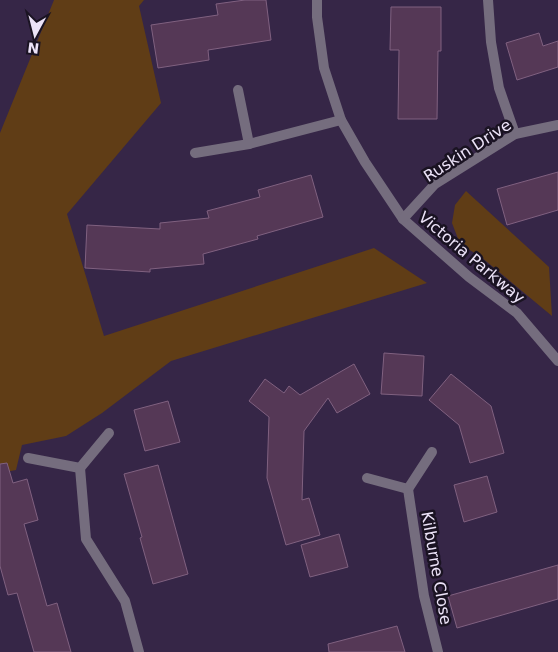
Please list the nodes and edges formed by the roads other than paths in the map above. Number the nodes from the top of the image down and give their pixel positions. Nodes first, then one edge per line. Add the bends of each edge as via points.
1 (317, 0) edge
2 (488, 0) edge
3 (238, 90) dead end
4 (342, 120) junction
5 (558, 125) edge
6 (516, 134) junction
7 (250, 144) junction
8 (195, 153) dead end
9 (403, 220) junction
10 (558, 361) edge
11 (109, 434) dead end
12 (432, 452) dead end
13 (28, 458) dead end
14 (80, 468) junction
15 (367, 478) dead end
16 (408, 489) junction
17 (139, 652) edge
18 (438, 652) edge

1 - 4 street, Victoria Parkway via 324,68
2 - 6 street via 499,88
3 - 7 street
4 - 7 street
4 - 9 street, Victoria Parkway
5 - 6 street, Ruskin Drive
6 - 9 street, Ruskin Drive via 436,184
7 - 8 street
9 - 10 street, Victoria Parkway via 517,313
11 - 14 street
12 - 16 street
13 - 14 street
14 - 17 street via 86,539 125,601
15 - 16 street
16 - 18 street, Kilburne Close via 424,596

